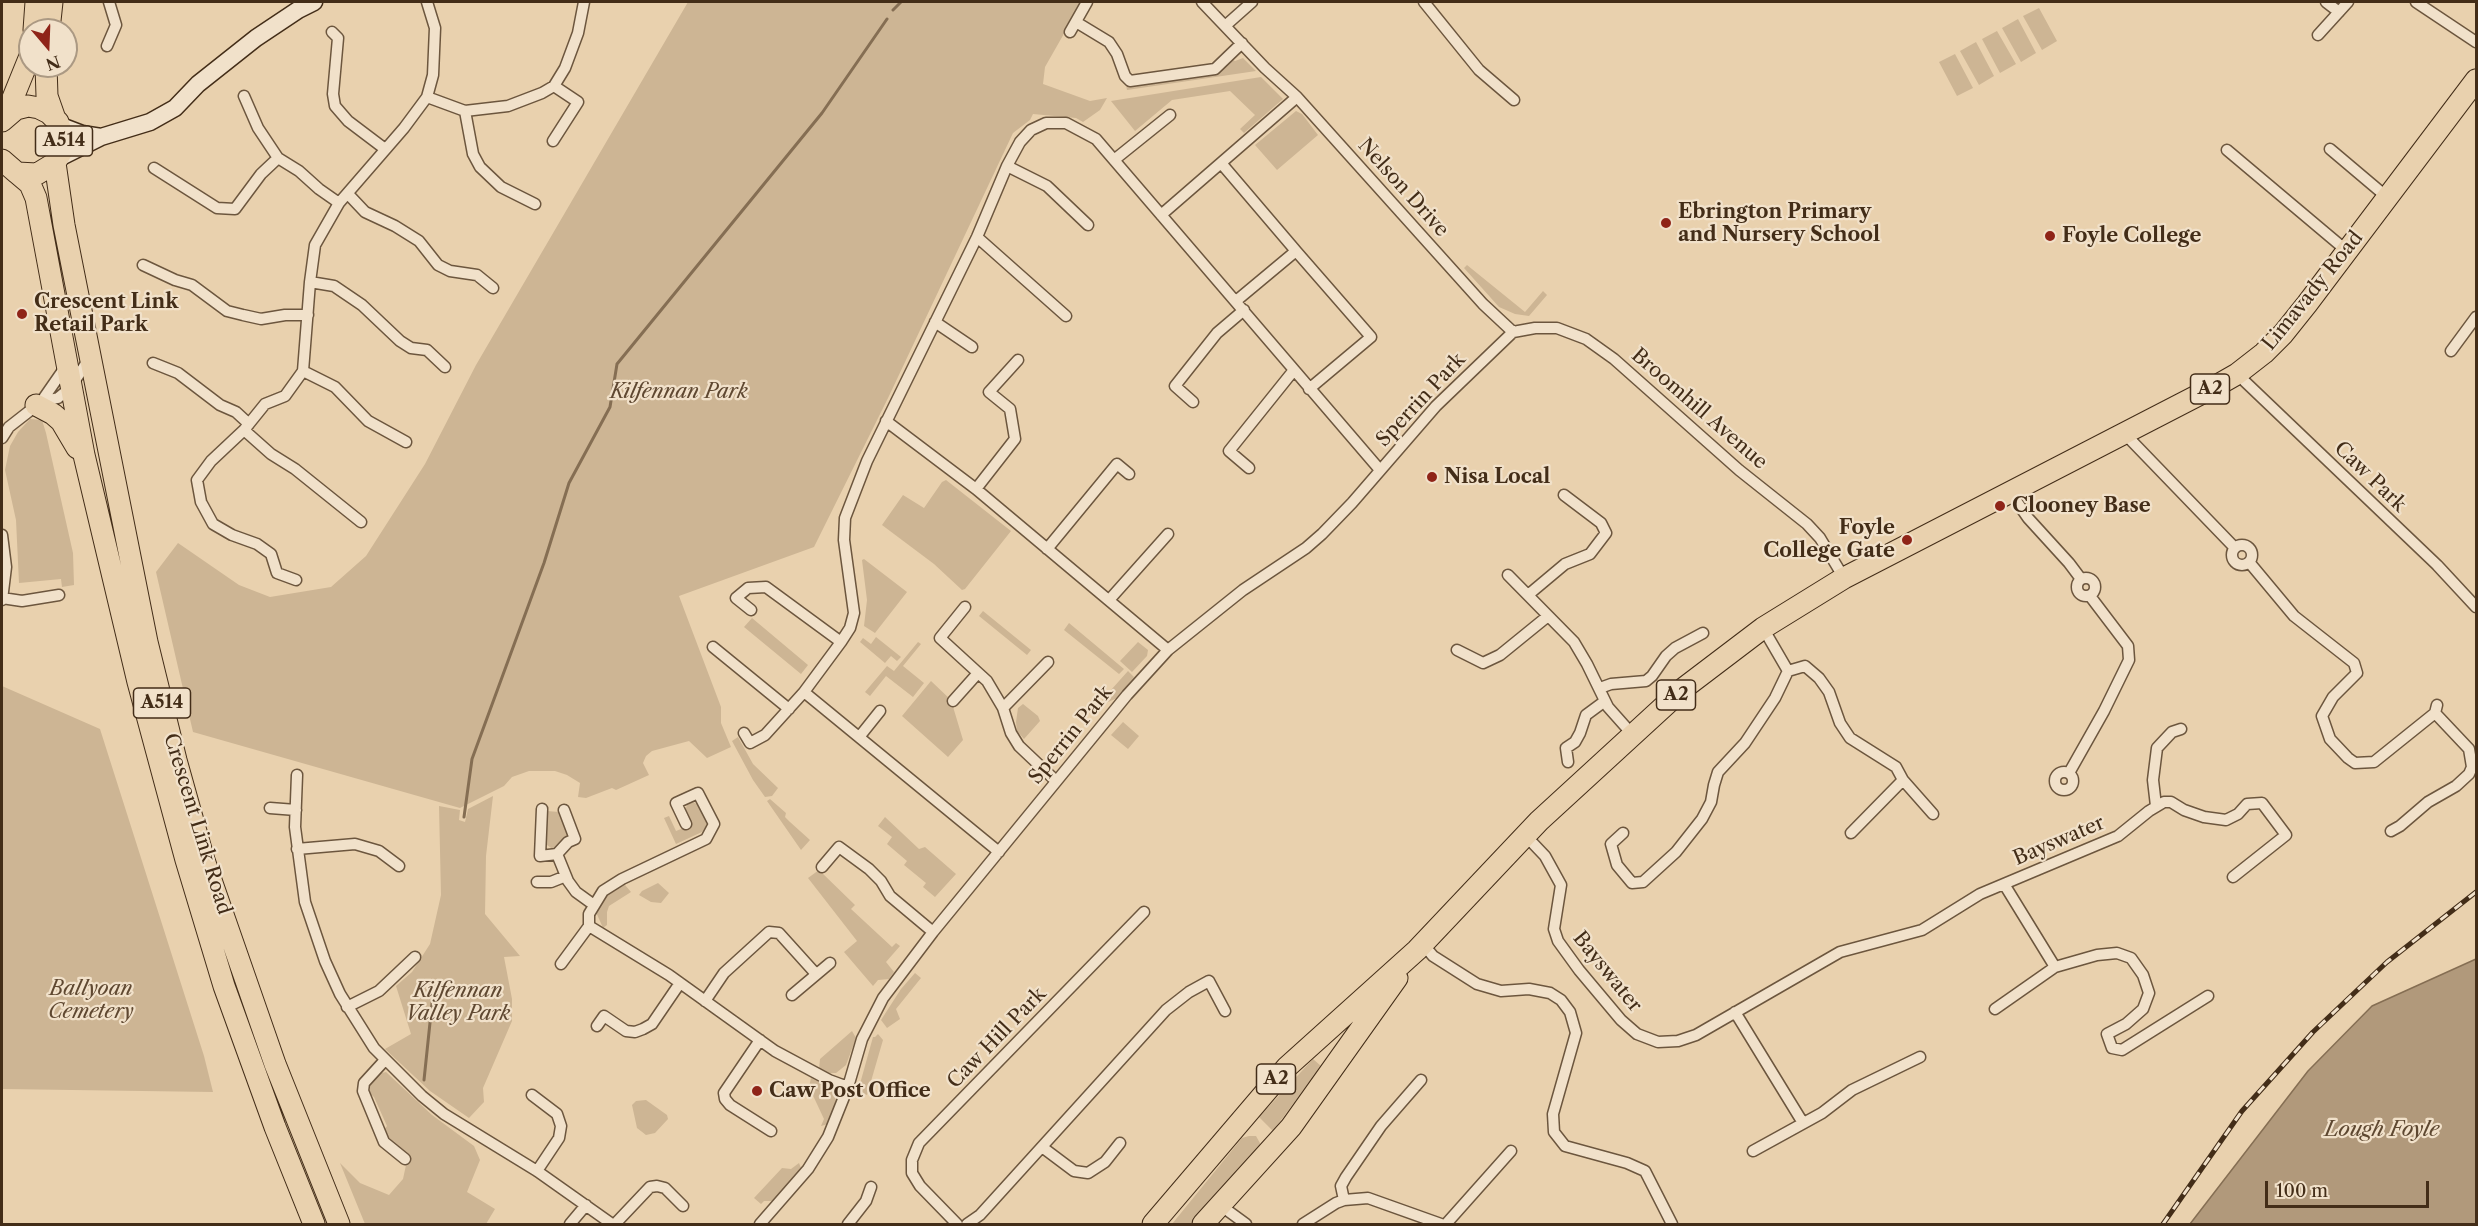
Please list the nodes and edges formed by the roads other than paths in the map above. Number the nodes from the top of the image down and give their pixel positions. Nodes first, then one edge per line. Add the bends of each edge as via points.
1 (36, 2) edge
2 (52, 2) edge
3 (109, 2) edge
4 (314, 2) edge
5 (428, 2) edge
6 (584, 2) edge
7 (1088, 2) edge
8 (1202, 2) edge
9 (1252, 2) edge
10 (1424, 2) edge
11 (2326, 2) edge
12 (2348, 2) edge
13 (2416, 2) edge
14 (2339, 12) junction
15 (35, 18) edge
16 (50, 18) edge
17 (1076, 22) junction
18 (1225, 26) junction
19 (332, 32) dead end
20 (1070, 33) dead end
21 (2318, 35) dead end
22 (2476, 42) edge
23 (1242, 43) junction
24 (107, 46) dead end
25 (20, 78) edge
26 (46, 78) edge
27 (2476, 82) edge
28 (554, 86) junction
29 (244, 96) dead end
30 (427, 97) junction
31 (1297, 98) junction
32 (1514, 100) dead end
33 (465, 111) junction
34 (1170, 115) dead end
35 (3, 118) edge
36 (57, 121) junction
37 (101, 137) junction
38 (553, 141) dead end
39 (385, 149) junction
40 (2330, 149) dead end
41 (2227, 150) dead end
42 (278, 159) junction
43 (57, 160) junction
44 (1114, 160) junction
45 (1221, 163) junction
46 (9, 166) edge
47 (1007, 166) junction
48 (154, 168) dead end
49 (348, 194) junction
50 (2388, 198) junction
51 (339, 202) junction
52 (535, 204) dead end
53 (1161, 215) junction
54 (1088, 225) dead end
55 (977, 237) junction
56 (1296, 251) junction
57 (2347, 251) junction
58 (143, 265) dead end
59 (310, 282) junction
60 (493, 288) dead end
61 (1236, 301) junction
62 (1244, 310) junction
63 (308, 315) junction
64 (1066, 316) dead end
65 (2476, 317) edge
66 (935, 322) junction
67 (1513, 332) junction
68 (972, 347) dead end
69 (2451, 351) dead end
70 (91, 356) junction
71 (1018, 360) dead end
72 (153, 363) dead end
73 (66, 366) junction
74 (445, 367) dead end
75 (303, 370) junction
76 (1294, 370) junction
77 (2237, 374) junction
78 (70, 388) junction
79 (1309, 389) junction
80 (1193, 402) dead end
81 (39, 403) junction
82 (886, 421) junction
83 (247, 427) junction
84 (2124, 432) junction
85 (2, 438) edge
86 (406, 442) dead end
87 (84, 455) junction
88 (1249, 468) dead end
89 (1380, 470) junction
90 (1129, 474) dead end
91 (976, 489) junction
92 (2010, 492) junction
93 (1564, 495) dead end
94 (361, 522) dead end
95 (1168, 534) dead end
96 (2, 535) edge
97 (1047, 549) junction
98 (1508, 575) dead end
99 (1844, 578) junction
100 (296, 580) dead end
101 (59, 595) dead end
102 (1528, 595) junction
103 (2, 599) edge
104 (1110, 599) junction
105 (965, 607) dead end
106 (2476, 608) edge
107 (751, 610) dead end
108 (1548, 616) junction
109 (1763, 628) junction
110 (1703, 633) dead end
111 (841, 642) junction
112 (712, 647) dead end
113 (1168, 650) junction
114 (1457, 650) dead end
115 (1048, 662) dead end
116 (1788, 671) junction
117 (978, 673) junction
118 (1600, 688) junction
119 (804, 692) junction
120 (953, 701) dead end
121 (1605, 701) junction
122 (1003, 708) junction
123 (789, 709) junction
124 (880, 711) dead end
125 (2181, 729) dead end
126 (744, 733) dead end
127 (1632, 734) junction
128 (860, 736) junction
129 (1568, 762) dead end
130 (2069, 773) dead end
131 (297, 776) dead end
132 (1903, 780) junction
133 (1056, 782) junction
134 (2156, 806) junction
135 (270, 808) dead end
136 (542, 808) dead end
137 (296, 810) junction
138 (564, 810) dead end
139 (1933, 814) dead end
140 (686, 824) dead end
141 (2391, 831) dead end
142 (1623, 833) dead end
143 (1851, 833) dead end
144 (1525, 836) junction
145 (297, 849) junction
146 (999, 852) junction
147 (558, 854) junction
148 (399, 866) dead end
149 (822, 867) dead end
150 (566, 876) junction
151 (2233, 877) dead end
152 (537, 882) dead end
153 (2004, 884) junction
154 (594, 905) junction
155 (1144, 912) dead end
156 (589, 927) junction
157 (933, 933) junction
158 (1420, 947) junction
159 (415, 957) dead end
160 (830, 963) dead end
161 (561, 964) dead end
162 (2055, 967) junction
163 (816, 974) junction
164 (680, 983) junction
165 (792, 995) dead end
166 (2208, 996) dead end
167 (705, 1001) junction
168 (347, 1007) junction
169 (1995, 1009) dead end
170 (1225, 1011) dead end
171 (1735, 1012) junction
172 (597, 1026) dead end
173 (760, 1040) junction
174 (1920, 1057) dead end
175 (385, 1060) junction
176 (1421, 1080) dead end
177 (848, 1087) junction
178 (532, 1095) dead end
179 (1803, 1122) junction
180 (771, 1131) dead end
181 (1120, 1143) dead end
182 (1042, 1147) junction
183 (1511, 1151) dead end
184 (1753, 1151) dead end
185 (405, 1159) dead end
186 (537, 1171) junction
187 (871, 1187) dead end
188 (1344, 1200) junction
189 (586, 1205) junction
190 (1220, 1205) junction
191 (683, 1206) dead end
192 (314, 1224) edge
193 (339, 1224) edge
194 (570, 1224) edge
195 (614, 1224) edge
196 (760, 1224) edge
197 (848, 1224) edge
198 (957, 1224) edge
199 (967, 1224) edge
200 (1154, 1224) edge
201 (1203, 1224) edge
202 (1246, 1224) edge
203 (1303, 1224) edge
204 (1441, 1224) edge
205 (1446, 1224) edge
206 (1672, 1224) edge

1 - 15 highway
2 - 16 highway
3 - 24 street via 116,25
4 - 37 street via 248,44 175,108 150,122
5 - 30 street via 435,28 433,75
6 - 28 street via 578,33
7 - 17 street
8 - 18 street, Nelson Drive
9 - 18 street
10 - 32 street via 1479,70
11 - 14 street
12 - 14 street
13 - 22 street
14 - 21 street
17 - 20 street
17 - 23 street via 1108,42 1130,81 1215,69
18 - 23 street, Nelson Drive
19 - 39 street via 338,38 335,106
23 - 31 street, Nelson Drive
25 - 35 highway, A514
26 - 36 highway, Crescent Link Road / A514 via 47,96
27 - 50 highway, Limavady Road / A2
28 - 33 street via 508,106
28 - 38 street via 578,102
29 - 42 street
30 - 33 street
30 - 39 street
31 - 45 street
31 - 67 street, Nelson Drive via 1483,304
33 - 52 street via 473,154 480,167 501,187
34 - 44 street
35 - 36 highway, A514 via 28,106 39,108
36 - 37 street via 82,134
36 - 43 highway, Crescent Link Road / A514 via 64,141
37 - 43 street
39 - 49 street
40 - 50 street
41 - 57 street
42 - 48 street via 261,174 235,209 217,208
42 - 51 street
43 - 46 highway, Crescent Link Road / A514 via 37,174
43 - 70 highway, Crescent Link Road / A514 via 64,225
44 - 47 street via 1096,139 1057,122 1031,130
44 - 53 street
45 - 53 street
45 - 56 street
46 - 73 highway, Crescent Link Road / A514 via 30,184 36,198
47 - 54 street via 1047,186
47 - 55 street
49 - 51 street
49 - 60 street via 365,212 419,241 438,265 450,272 477,274
50 - 57 highway, Limavady Road / A2
51 - 59 street via 315,245
53 - 61 street
55 - 64 street
55 - 66 street
56 - 61 street
56 - 79 street via 1371,337
57 - 77 highway, Limavady Road / A2 via 2283,334
58 - 63 street via 192,285 235,313 261,319
59 - 63 street
59 - 74 street via 334,286 362,305 400,341 411,348 427,350
61 - 62 street
62 - 76 street
62 - 80 street via 1217,333 1175,386
63 - 75 street
65 - 69 street
66 - 68 street
66 - 82 street
67 - 89 street, Sperrin Park via 1436,406
67 - 99 street, Broomhill Avenue via 1557,328 1586,339 1614,359 1807,524
70 - 78 street
70 - 193 highway, Crescent Link Road / A514 via 147,642 204,860 275,1064
71 - 91 street via 989,392 1010,409 1015,439
72 - 83 street via 178,373 211,399 236,412
73 - 78 highway, Crescent Link Road / A514
73 - 81 street
75 - 83 street via 285,396 265,404
75 - 86 street via 335,387 368,421
76 - 79 street
76 - 88 street via 1229,451
77 - 84 highway, Limavady Road / A2
77 - 106 street, Caw Park via 2437,565
78 - 81 street via 58,398
78 - 87 highway, Crescent Link Road / A514
79 - 89 street
81 - 85 street via 9,427
81 - 87 highway via 61,422
82 - 91 street
82 - 111 street via 845,518 844,540 854,613
83 - 94 street via 271,454
83 - 100 street via 197,480 201,502 213,524 257,544 271,554 277,573
84 - 92 highway, Limavady Road / A2
84 - 141 street via 2235,548 2235,562 2250,562 2294,616 2354,663 2357,673 2325,706 2322,716 2330,739 2348,758 2355,763 2374,762 2436,709 2469,749 2469,774
87 - 192 highway, Crescent Link Road / A514 via 138,682 186,860 227,996
89 - 113 street, Sperrin Park via 1306,548 1243,590
90 - 97 street via 1117,464
91 - 97 street
92 - 99 highway, Limavady Road / A2
92 - 130 street via 2081,579 2076,587 2078,593 2090,596 2128,646 2129,660
93 - 102 street via 1601,523 1606,533 1590,554 1565,564
95 - 104 street
96 - 103 street via 6,567
97 - 104 street
98 - 102 street
99 - 109 highway, A2
101 - 103 street via 22,601
102 - 108 street
104 - 113 street
105 - 117 street via 940,638
107 - 111 street via 736,598 748,588 766,587
108 - 114 street via 1500,655 1483,663
108 - 118 street via 1574,642
109 - 116 street
109 - 127 highway, A2 via 1684,688
110 - 118 street via 1665,656 1646,681
111 - 119 street
112 - 123 street
113 - 133 street, Sperrin Park
115 - 122 street
116 - 132 street via 1805,666 1820,678 1850,738 1896,767
116 - 142 street via 1745,743 1718,772 1711,802 1702,819 1676,852 1643,882 1632,883 1617,865 1611,844
117 - 120 street
117 - 122 street
118 - 121 street
119 - 123 street
119 - 128 street
121 - 127 street
121 - 129 street via 1586,715 1575,742 1566,748
122 - 133 street via 1019,746
123 - 126 street via 765,735 750,743
124 - 128 street
125 - 134 street via 2172,732 2157,748 2153,780
127 - 144 highway, A2
128 - 146 street
131 - 137 street
132 - 139 street
132 - 143 street
133 - 146 street, Sperrin Park
134 - 151 street via 2172,802 2204,817 2226,820 2247,804 2262,803 2286,835
134 - 153 street, Bayswater via 2118,836
135 - 137 street
136 - 147 street via 540,856
137 - 145 street
138 - 147 street via 575,839
140 - 154 street via 676,803 698,793 714,824 706,839 622,879 603,891
144 - 158 highway, A2
144 - 171 street, Bayswater via 1545,856 1561,885 1554,929 1558,941 1621,1020 1637,1034 1658,1042 1678,1041
145 - 148 street via 355,844 379,852
145 - 168 street via 310,920
146 - 157 street, Sperrin Park
147 - 150 street
149 - 157 street via 839,846 869,869 890,896
150 - 152 street
150 - 154 street via 576,892
153 - 162 street, Bayswater
153 - 171 street, Bayswater via 1980,894 1922,930 1840,952
154 - 156 street
155 - 198 street, Caw Hill Park via 919,1143 912,1173
156 - 161 street
156 - 164 street
157 - 177 street, Sperrin Park via 872,1017 861,1039
158 - 190 highway, A2 via 1291,1127
158 - 200 highway, A2 via 1287,1066
158 - 206 street via 1477,984 1501,991 1529,989 1550,993 1561,1000 1570,1012 1576,1033 1553,1114 1554,1132 1565,1146 1627,1162 1645,1171
159 - 168 street via 379,991
160 - 163 street
162 - 166 street via 2097,955 2117,953 2131,958 2149,993 2143,1009 2107,1034 2112,1048 2122,1050
162 - 169 street
163 - 165 street
163 - 167 street via 779,933 769,932 724,973
164 - 167 street
164 - 172 street via 652,1024 643,1029 627,1031 604,1016
167 - 173 street
168 - 175 street
170 - 182 street via 1209,981 1189,992 1166,1010
171 - 179 street
173 - 177 street via 821,1076
173 - 180 street via 724,1093 730,1105
174 - 179 street via 1852,1090
175 - 185 street via 364,1083 363,1091 384,1142
175 - 186 street via 444,1114
176 - 188 street via 1381,1126 1346,1177 1341,1186
177 - 196 street, Sperrin Park via 828,1137 808,1169
178 - 186 street via 557,1114 561,1126 559,1138
179 - 184 street
181 - 182 street via 1105,1162 1088,1173 1074,1172
182 - 199 street via 980,1215
183 - 205 street
186 - 189 street
187 - 197 street via 866,1201
188 - 203 street
188 - 204 street via 1368,1198
189 - 194 street
189 - 195 street
190 - 201 highway, A2
190 - 202 street
191 - 195 street via 664,1188 650,1187

